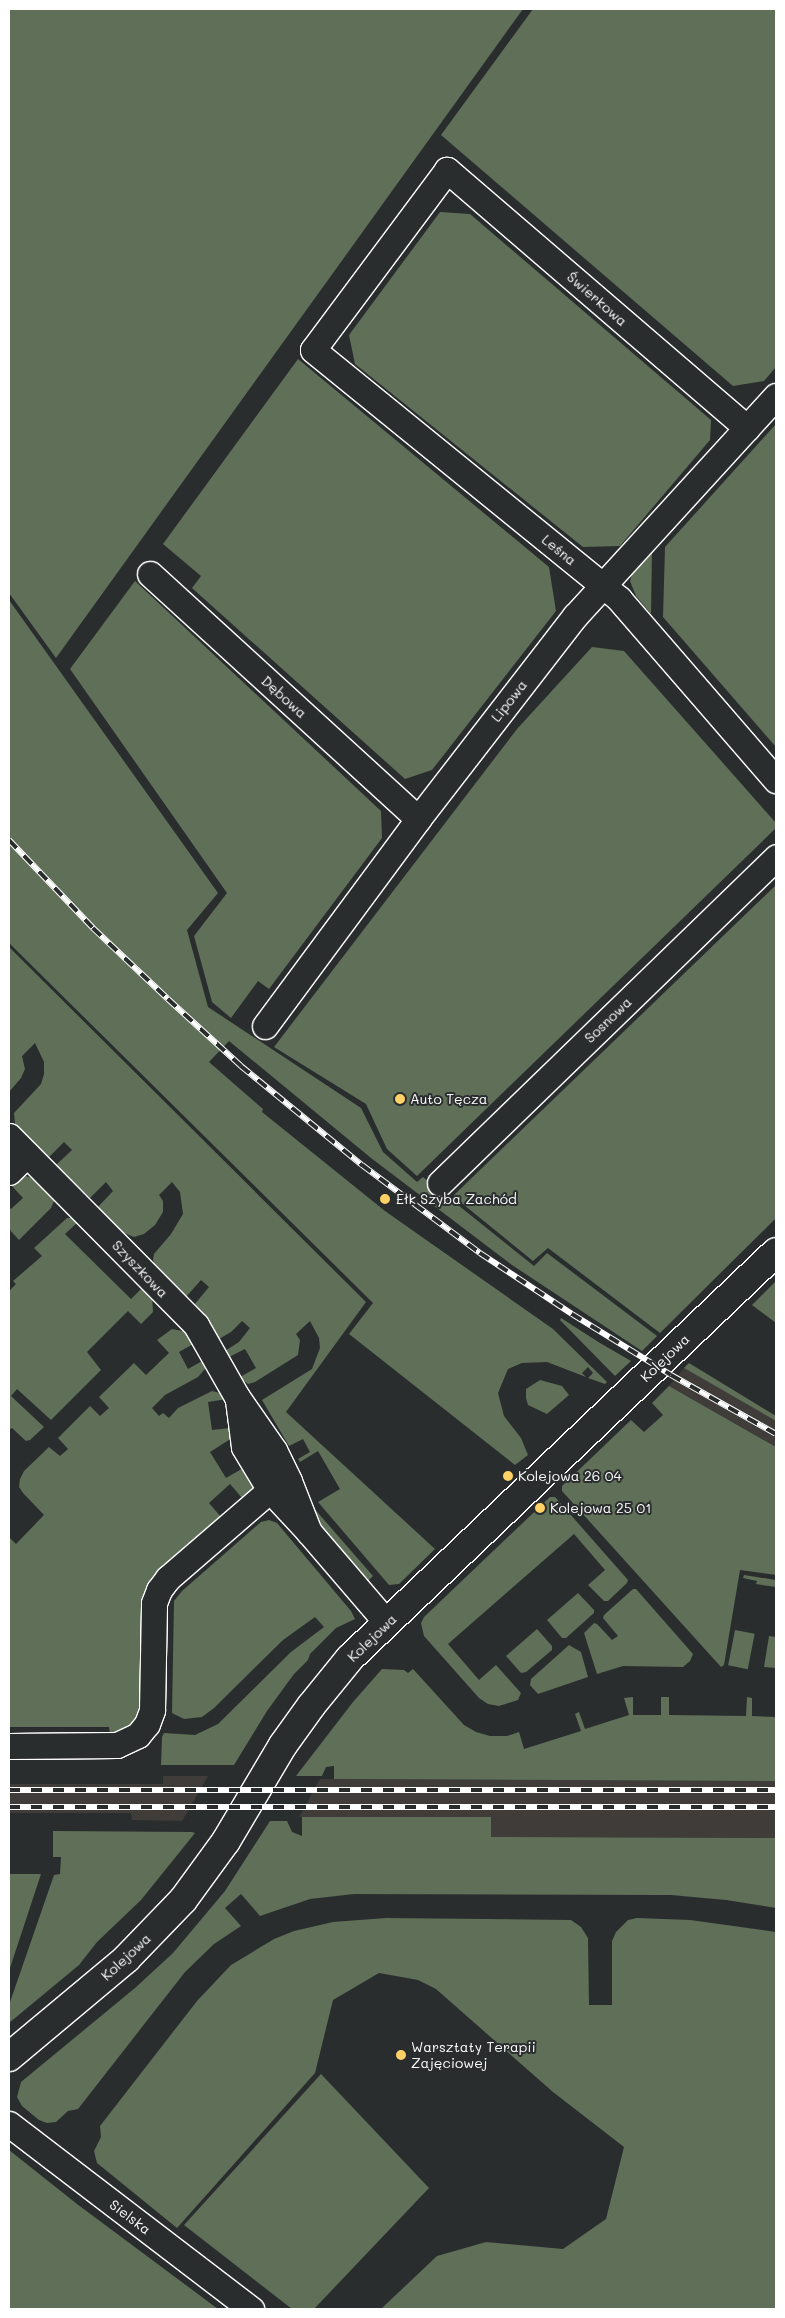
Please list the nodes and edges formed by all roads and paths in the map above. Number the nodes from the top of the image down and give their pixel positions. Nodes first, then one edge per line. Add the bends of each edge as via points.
1 (447, 170) joint
2 (776, 396) edge
3 (747, 428) junction
4 (150, 574) dead end
5 (602, 585) junction
6 (776, 780) edge
7 (418, 819) junction
8 (776, 857) edge
9 (265, 1026) dead end
10 (9, 1136) edge
11 (27, 1154) junction
12 (9, 1172) edge
13 (440, 1183) dead end
14 (776, 1252) edge
15 (237, 1397) junction
16 (270, 1490) junction
17 (309, 1532) junction
18 (387, 1623) junction
19 (9, 1746) edge
20 (9, 2057) edge
21 (9, 2124) edge
22 (251, 2309) edge

1 - 3 street, Świerkowa
1 - 5 street, Leśna via 313,350
2 - 3 street, Lipowa
3 - 5 street, Lipowa
4 - 7 street, Dębowa
5 - 6 street, Leśna via 620,599
5 - 7 street, Lipowa
7 - 9 street, Lipowa
8 - 13 street, Sosnowa
10 - 11 street, Szyszkowa
11 - 12 street
11 - 15 street, Szyszkowa via 196,1325
14 - 18 street, Kolejowa
15 - 16 street, Szyszkowa via 244,1447
15 - 17 street, Szyszkowa via 274,1450
16 - 17 street, Szyszkowa
16 - 19 street via 168,1578 159,1590 154,1603 152,1710 138,1735 117,1745
17 - 18 street, Szyszkowa
18 - 20 street, Kolejowa via 350,1658 311,1706 266,1770 221,1848 171,1914 120,1965
21 - 22 street, Sielska

